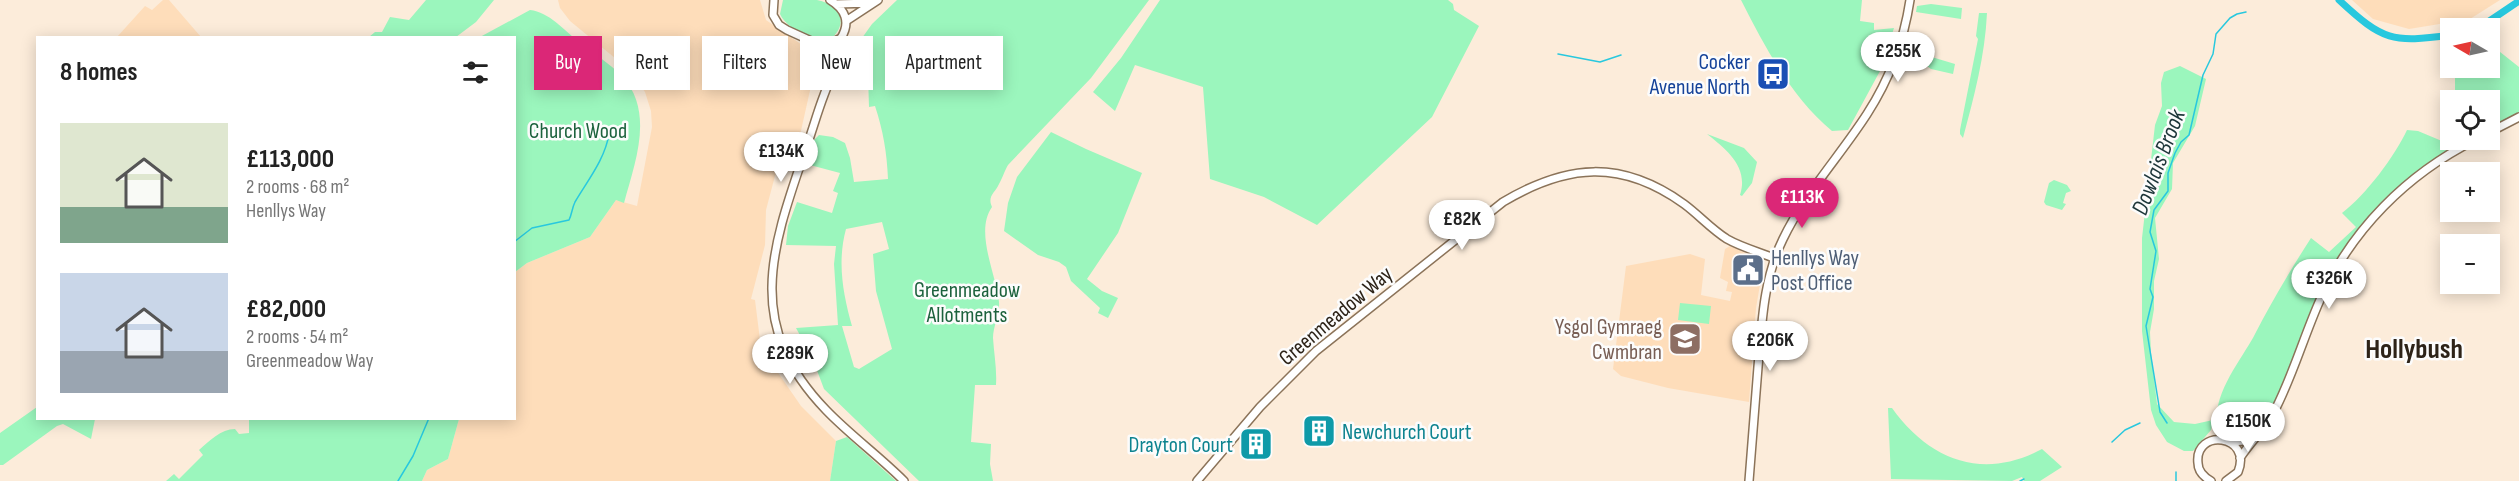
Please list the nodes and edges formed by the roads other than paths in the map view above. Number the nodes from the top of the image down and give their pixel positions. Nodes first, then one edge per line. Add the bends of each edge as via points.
1 (1910, 0) edge
2 (875, 1) edge
3 (773, 2) edge
4 (833, 2) edge
5 (846, 21) junction
6 (802, 36) edge
7 (842, 36) edge
8 (824, 90) edge
9 (826, 90) edge
10 (823, 96) junction
11 (2519, 117) edge
12 (2500, 127) edge
13 (2454, 150) edge
14 (1774, 258) junction
15 (2258, 434) junction
16 (2231, 442) junction
17 (2240, 458) junction
18 (2238, 472) junction
19 (904, 481) edge
20 (1197, 481) edge
21 (1749, 481) edge
22 (2211, 481) edge
23 (2226, 481) edge
24 (2237, 481) edge

1 - 14 street via 1901,41 1881,90 1800,209
2 - 4 street via 857,5
2 - 5 street
3 - 6 street via 773,15 779,25
4 - 5 street via 843,10
5 - 7 street
8 - 10 street
9 - 10 street
10 - 19 street via 776,245 771,281 776,327 786,353 810,392
11 - 12 street
13 - 15 street via 2390,200 2348,250 2320,299 2281,397
14 - 20 street, Greenmeadow Way via 1729,240 1667,193 1626,176 1588,171 1537,183 1503,202 1316,351 1260,407
14 - 21 street via 1764,303
15 - 16 street
15 - 17 street
16 - 17 street
16 - 22 street via 2213,440 2200,451 2199,469
17 - 18 street
18 - 23 street
18 - 24 street

